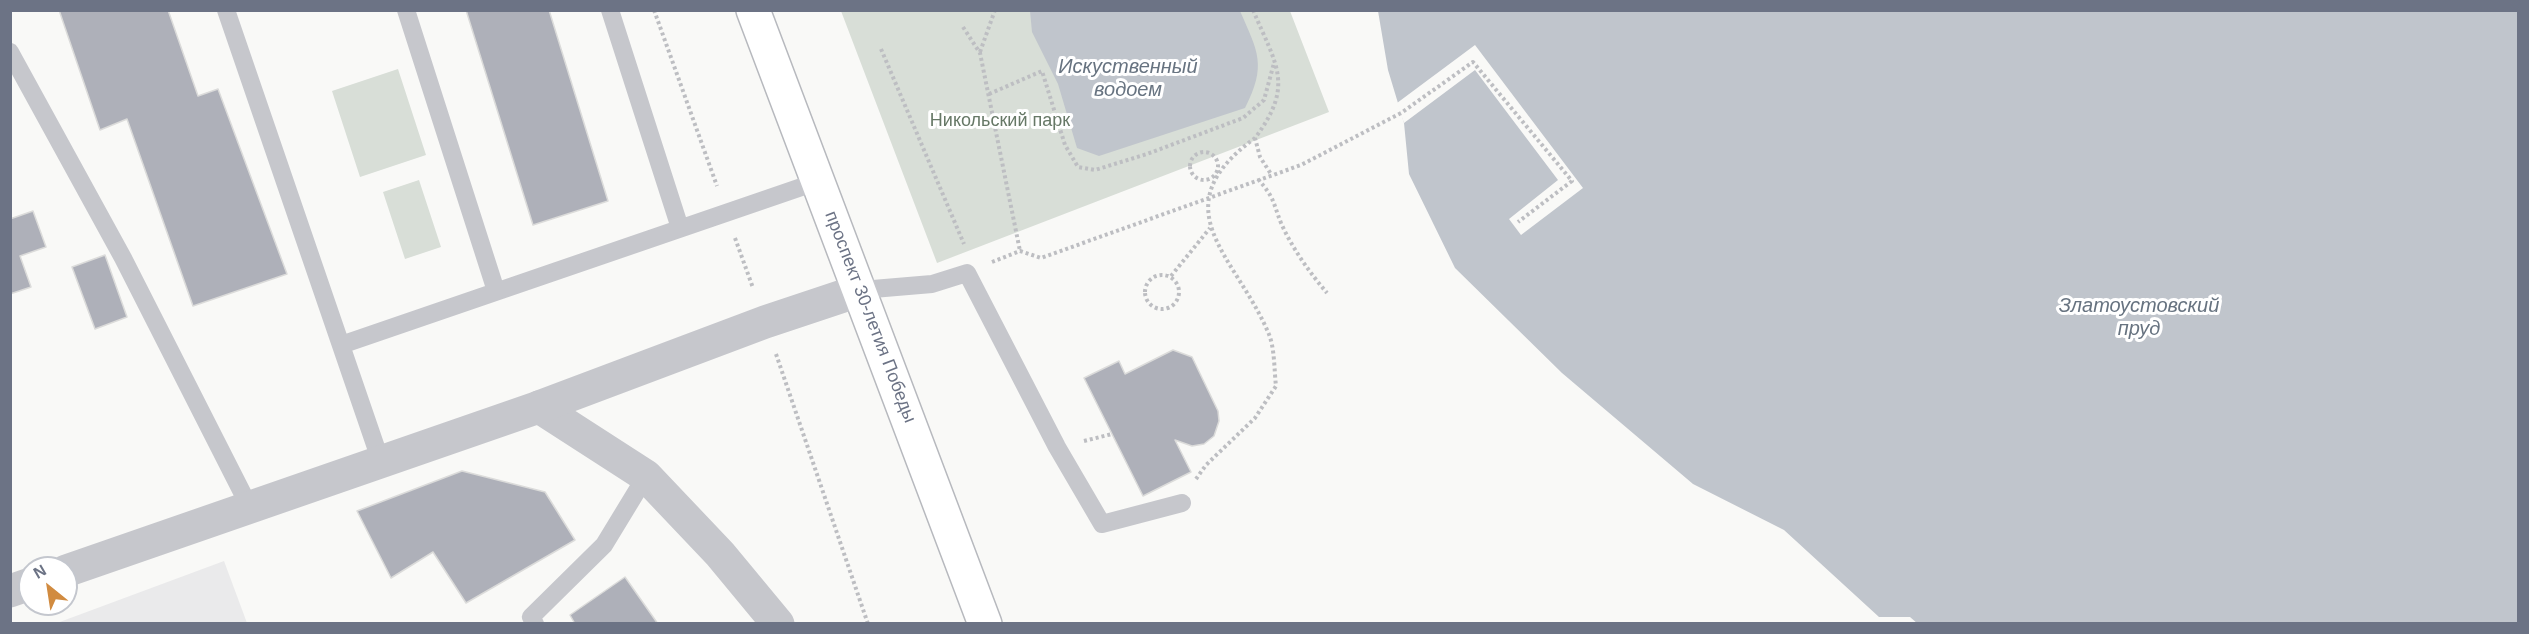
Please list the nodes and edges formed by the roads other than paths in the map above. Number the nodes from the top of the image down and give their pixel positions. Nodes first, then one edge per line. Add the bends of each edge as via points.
1 (226, 10) edge
2 (406, 10) edge
3 (610, 10) edge
4 (753, 10) edge
5 (10, 52) edge
6 (819, 181) junction
7 (680, 228) junction
8 (861, 290) junction
9 (496, 291) junction
10 (341, 345) junction
11 (539, 407) junction
12 (381, 462) junction
13 (646, 476) junction
14 (1182, 503) road end
15 (249, 506) junction
16 (78, 567) edge
17 (529, 621) edge
18 (778, 624) edge
19 (985, 624) edge

1 - 10 lane
2 - 9 lane
3 - 7 lane
4 - 6 main road, проспект 30-летия Победы
5 - 15 lane via 123,258
6 - 7 lane
6 - 8 main road, проспект 30-летия Победы
7 - 9 lane
8 - 11 street
8 - 14 lane via 932,284 971,270 1057,447 1102,524
8 - 19 main road, проспект 30-летия Победы
9 - 10 lane
10 - 12 lane
11 - 12 street
11 - 13 street
12 - 15 street
13 - 17 lane via 604,545
13 - 18 street via 720,554
15 - 16 street

